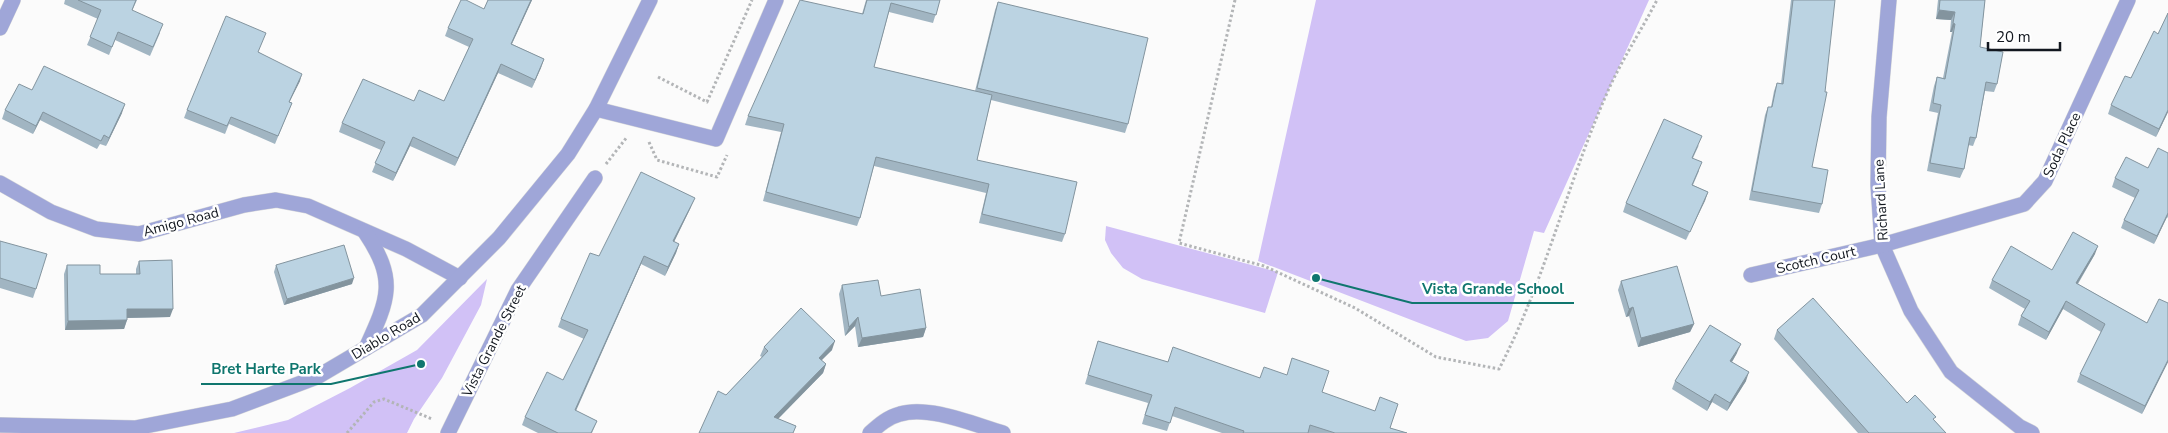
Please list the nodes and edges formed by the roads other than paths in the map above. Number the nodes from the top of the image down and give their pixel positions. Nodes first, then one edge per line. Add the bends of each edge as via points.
1 (13, 0) edge
2 (650, 0) edge
3 (776, 0) edge
4 (1889, 0) edge
5 (2128, 0) edge
6 (0, 28) edge
7 (596, 109) junction
8 (595, 178) road end
9 (0, 184) edge
10 (365, 232) junction
11 (1882, 245) junction
12 (1751, 275) dead end
13 (460, 278) junction
14 (366, 348) junction
15 (0, 425) edge
16 (137, 430) edge
17 (449, 430) edge
18 (870, 433) edge
19 (1004, 433) edge
20 (2032, 433) edge

1 - 6 street
2 - 7 street, Diablo Road
3 - 7 street via 716,139
4 - 11 street, Richard Lane via 1879,117 1878,185
5 - 11 street, Soda Place via 2045,182 2024,204
7 - 13 street, Diablo Road via 568,154 535,196
8 - 17 street, Vista Grande Street via 518,290
9 - 10 street, Amigo Road via 51,212 96,229 139,234 244,204 276,200 308,206
10 - 13 street, Amigo Road via 406,249
10 - 14 street, Amigo Road via 380,253 387,275 380,318
11 - 12 street, Scotch Court
11 - 20 street, Richard Lane via 1911,311 1951,372
13 - 14 street, Diablo Road via 422,315
14 - 16 street, Diablo Road via 317,377 232,408
15 - 16 street, Diablo Road
18 - 19 street via 882,422 901,414 923,413

